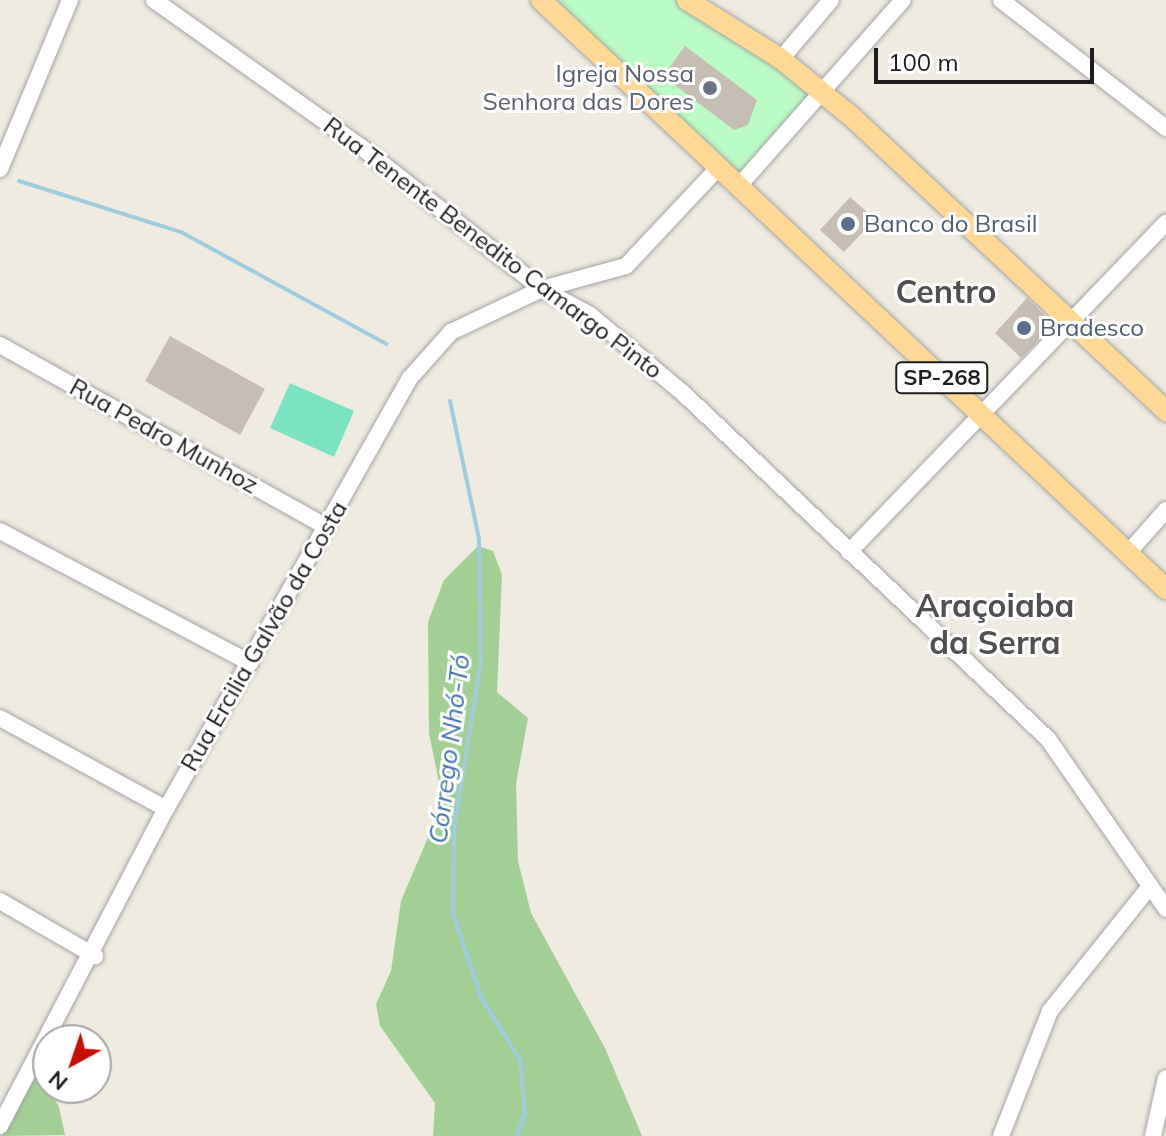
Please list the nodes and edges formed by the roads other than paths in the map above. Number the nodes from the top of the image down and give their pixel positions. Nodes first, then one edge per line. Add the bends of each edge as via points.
1 (70, 0) edge
2 (154, 0) edge
3 (541, 0) edge
4 (687, 0) edge
5 (831, 0) edge
6 (903, 0) edge
7 (1001, 0) edge
8 (781, 59) junction
9 (823, 92) junction
10 (1166, 128) edge
11 (719, 167) junction
12 (0, 169) edge
13 (738, 187) junction
14 (1166, 223) edge
15 (542, 289) junction
16 (1070, 322) junction
17 (0, 345) edge
18 (1166, 411) edge
19 (981, 414) junction
20 (1166, 510) edge
21 (327, 527) junction
22 (0, 531) edge
23 (849, 552) junction
24 (1127, 554) junction
25 (1166, 589) edge
26 (250, 663) junction
27 (0, 718) edge
28 (166, 809) junction
29 (1150, 886) junction
30 (0, 901) edge
31 (1166, 909) edge
32 (95, 956) junction
33 (1166, 1078) edge
34 (0, 1087) edge
35 (17, 1096) junction
36 (0, 1126) edge
37 (1158, 1129) edge
38 (1001, 1136) edge

1 - 12 street
2 - 15 street, Rua Tenente Benedito Camargo Pinto via 361,147
3 - 11 main road, SP-268
4 - 8 main road
5 - 8 street
6 - 9 street
7 - 10 street
8 - 9 main road
9 - 13 street
9 - 16 main road
11 - 13 main road, SP-268
11 - 15 street, Rua Ercilia Galvão da Costa via 626,266
13 - 19 main road, SP-268
14 - 16 street
15 - 21 street, Rua Ercilia Galvão da Costa via 451,332 410,378
15 - 23 street, Rua Tenente Benedito Camargo Pinto via 590,315 683,393
16 - 18 main road
16 - 19 street
17 - 21 street, Rua Pedro Munhoz
19 - 23 street
19 - 24 main road, SP-268
20 - 24 street
21 - 26 street, Rua Ercilia Galvão da Costa
22 - 26 street
23 - 29 street, Rua Tenente Benedito Camargo Pinto via 1048,739
24 - 25 main road, SP-268
26 - 28 street, Rua Ercilia Galvão da Costa
27 - 28 street
28 - 32 street, Rua Ercilia Galvão da Costa
29 - 31 street, Rua Tenente Benedito Camargo Pinto
29 - 38 street via 1050,1011
30 - 32 street
32 - 35 street, Rua Ercilia Galvão da Costa
33 - 37 street
34 - 35 street
35 - 36 street, Rua Ercilia Galvão da Costa

